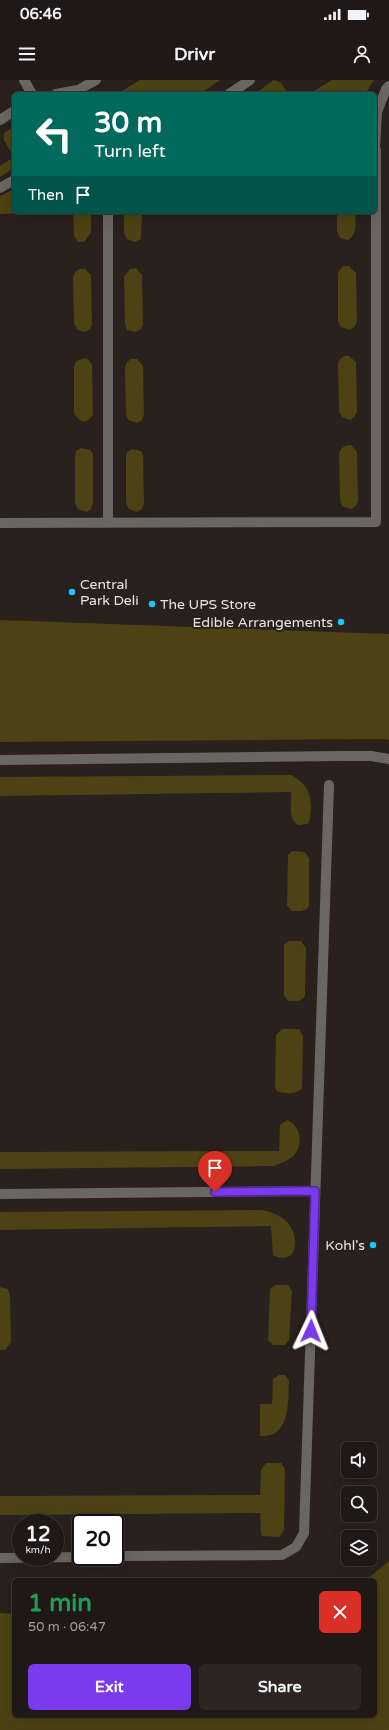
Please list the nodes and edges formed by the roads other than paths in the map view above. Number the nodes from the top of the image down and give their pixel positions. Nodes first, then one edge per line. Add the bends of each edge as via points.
1 (24, 80) edge
2 (96, 80) edge
3 (250, 80) edge
4 (389, 86) edge
5 (31, 92) edge
6 (67, 92) edge
7 (232, 92) edge
8 (12, 112) edge
9 (0, 120) edge
10 (377, 125) edge
11 (12, 181) edge
12 (0, 188) edge
13 (108, 214) edge
14 (375, 214) edge
15 (108, 522) junction
16 (0, 523) edge
17 (0, 760) edge
18 (389, 760) edge
19 (329, 785) dead end
20 (315, 1191) junction
21 (0, 1194) edge
22 (124, 1556) edge
23 (72, 1557) edge
24 (0, 1558) edge

1 - 5 lane
2 - 6 lane via 78,90
3 - 7 lane
4 - 10 lane via 378,112
8 - 9 lane
11 - 12 lane
13 - 15 lane
14 - 15 lane via 376,522
15 - 16 lane
17 - 18 lane via 341,756 371,756
19 - 20 lane
20 - 21 lane
20 - 22 lane via 304,1533 296,1547 282,1555
23 - 24 lane

